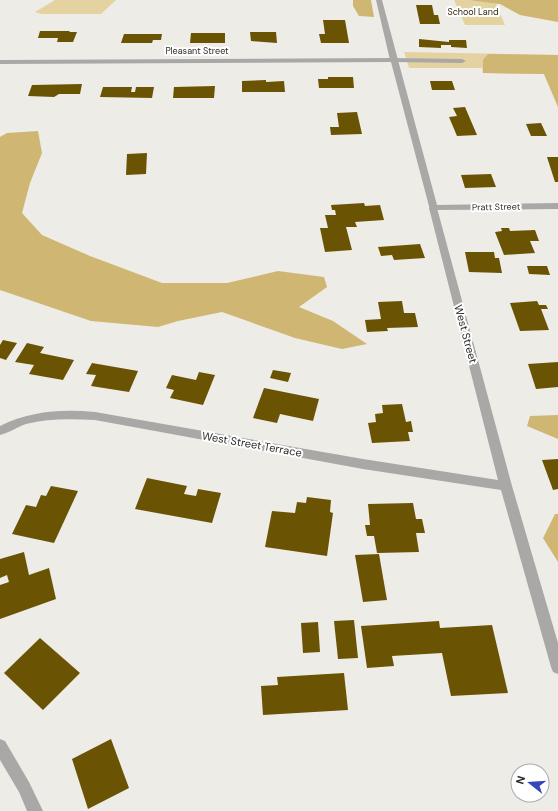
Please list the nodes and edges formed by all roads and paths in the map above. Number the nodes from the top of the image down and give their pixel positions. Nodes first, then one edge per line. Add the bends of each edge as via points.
1 (379, 0) edge
2 (394, 60) junction
3 (462, 61) dead end
4 (0, 62) edge
5 (558, 206) edge
6 (433, 208) junction
7 (0, 431) edge
8 (506, 486) junction
9 (558, 667) edge
10 (0, 746) edge
11 (35, 811) edge

1 - 2 street, West Street
2 - 3 street, Pleasant Street
2 - 4 street, Pleasant Street
2 - 6 street, West Street
5 - 6 street, Pratt Street
6 - 8 street, West Street
7 - 8 street, West Street Terrace via 36,417 60,414 95,416 363,464
8 - 9 street, West Street
10 - 11 street

